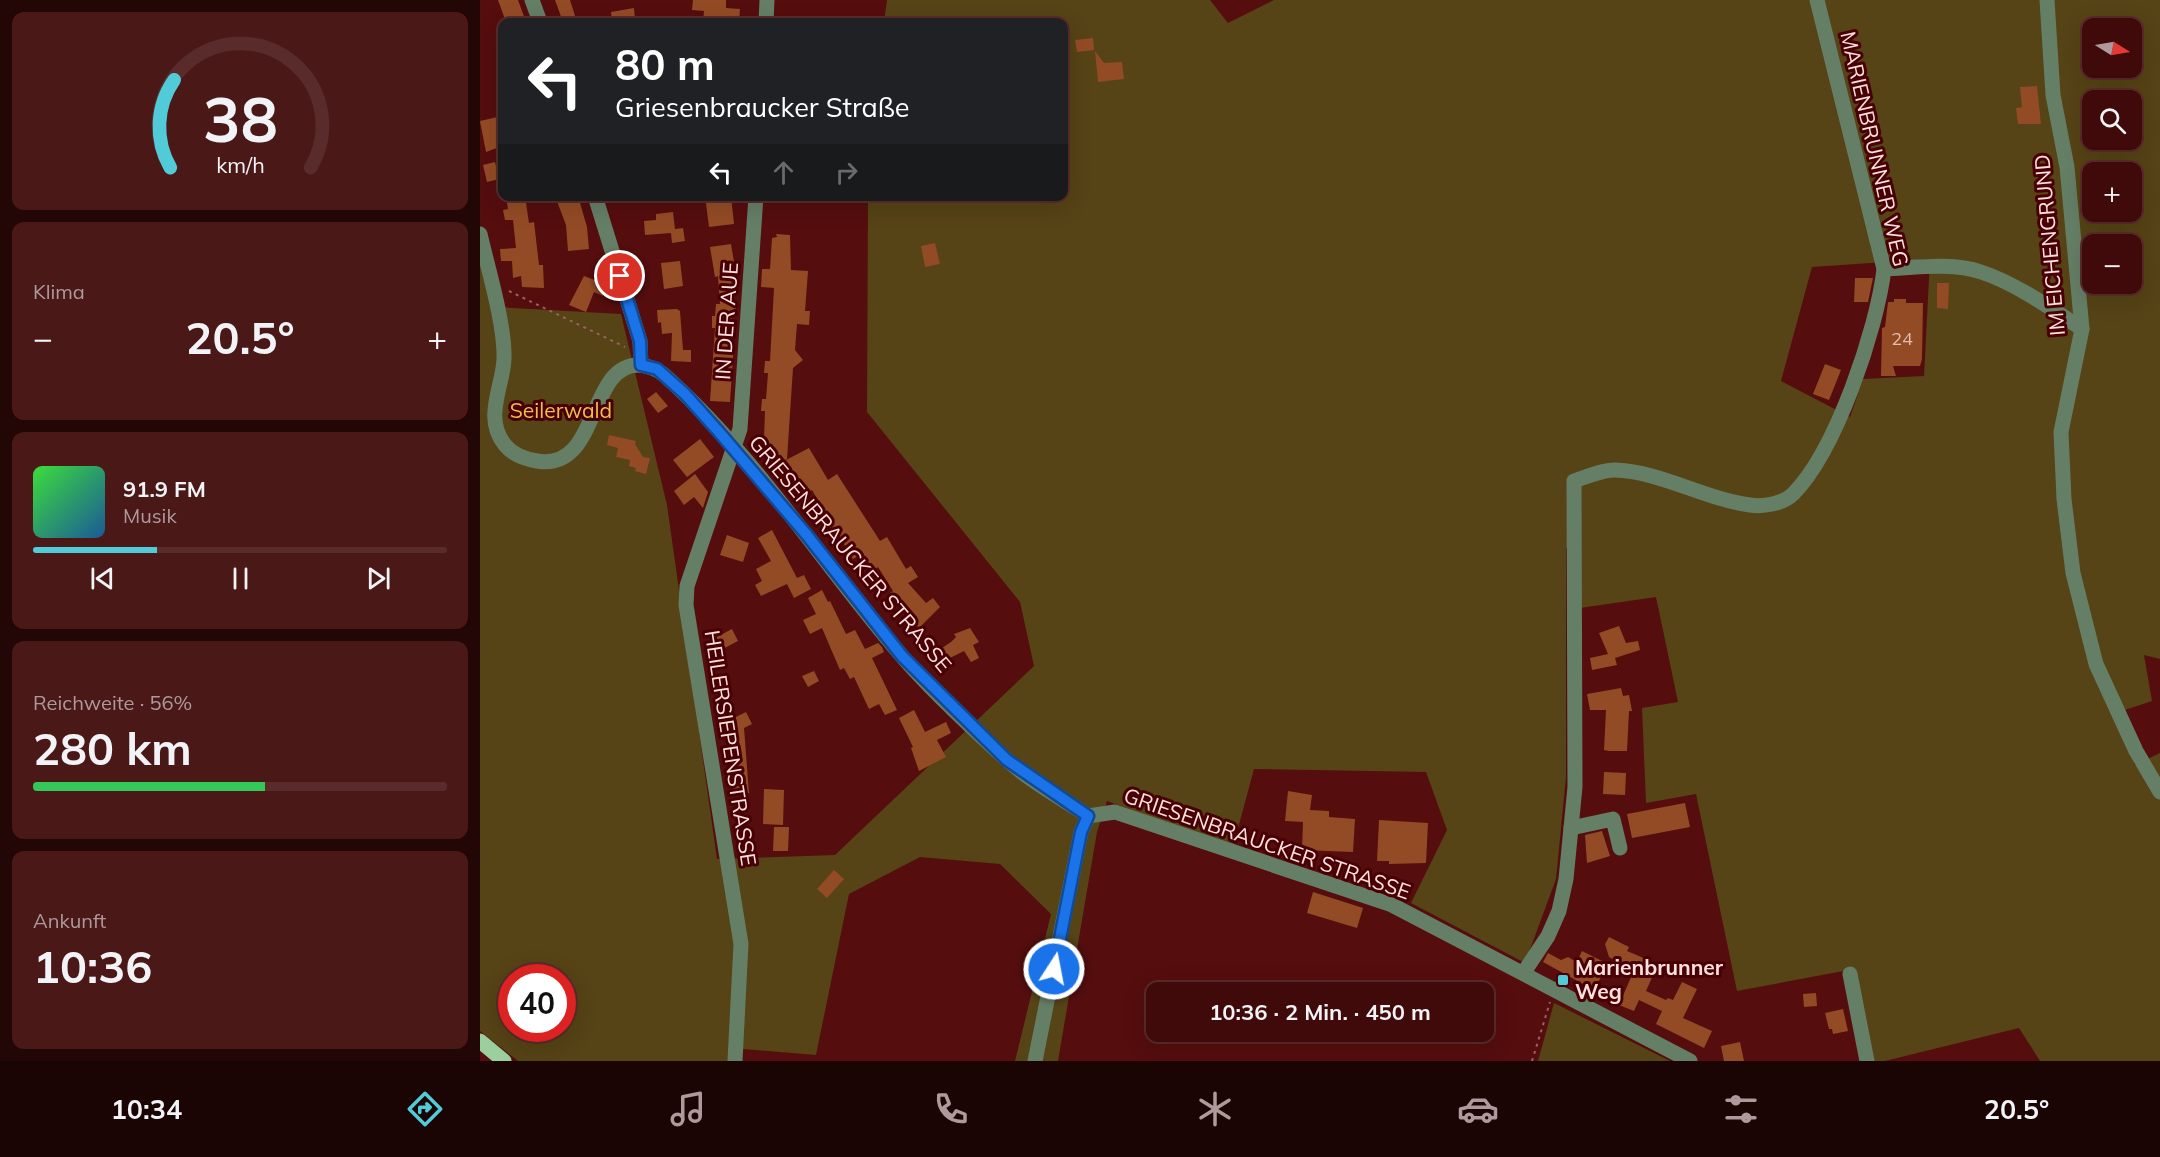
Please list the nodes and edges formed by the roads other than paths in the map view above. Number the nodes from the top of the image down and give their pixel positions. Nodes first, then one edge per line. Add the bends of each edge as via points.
1 (532, 0) edge
2 (767, 0) edge
3 (1817, 0) edge
4 (2047, 0) edge
5 (539, 18) edge
6 (766, 18) edge
7 (597, 201) edge
8 (756, 201) edge
9 (480, 234) edge
10 (1884, 269) junction
11 (2082, 329) junction
12 (641, 360) junction
13 (734, 448) junction
14 (2160, 792) edge
15 (1088, 816) junction
16 (1571, 828) junction
17 (1620, 848) dead end
18 (1524, 972) junction
19 (1850, 974) dead end
20 (480, 1041) edge
21 (504, 1061) edge
22 (735, 1061) edge
23 (1035, 1061) edge
24 (1690, 1061) edge
25 (1867, 1061) edge

1 - 5 street
2 - 6 street
3 - 10 street, MARIENBRUNNER WEG
4 - 11 street, IM EICHENGRUND via 2053,95 2067,166
7 - 12 street via 640,341
8 - 13 street, IN DER AUE via 740,429
9 - 12 street via 504,359 494,403 496,420 505,444 515,454 544,462 560,459 579,443 611,377
10 - 11 street via 1951,267 1981,272 2044,304
10 - 16 street, MARIENBRUNNER WEG via 1880,297 1842,414 1814,466 1792,496 1774,504 1752,506 1612,470 1574,481 1575,787
11 - 14 street, IM EICHENGRUND via 2061,432 2073,573 2096,664 2136,751
12 - 13 street, GRIESENBRAUCKER STRASSE via 685,394
13 - 15 street, GRIESENBRAUCKER STRASSE via 902,656 1007,760
13 - 22 street, HEILERSIEPENSTRASSE via 687,586 686,605 741,944
15 - 18 street, GRIESENBRAUCKER STRASSE via 1114,812 1392,905
15 - 23 street via 1081,832
16 - 17 street via 1613,819
16 - 18 street, MARIENBRUNNER WEG via 1559,911
18 - 24 street, GRIESENBRAUCKER STRASSE
19 - 25 street
20 - 21 main road

